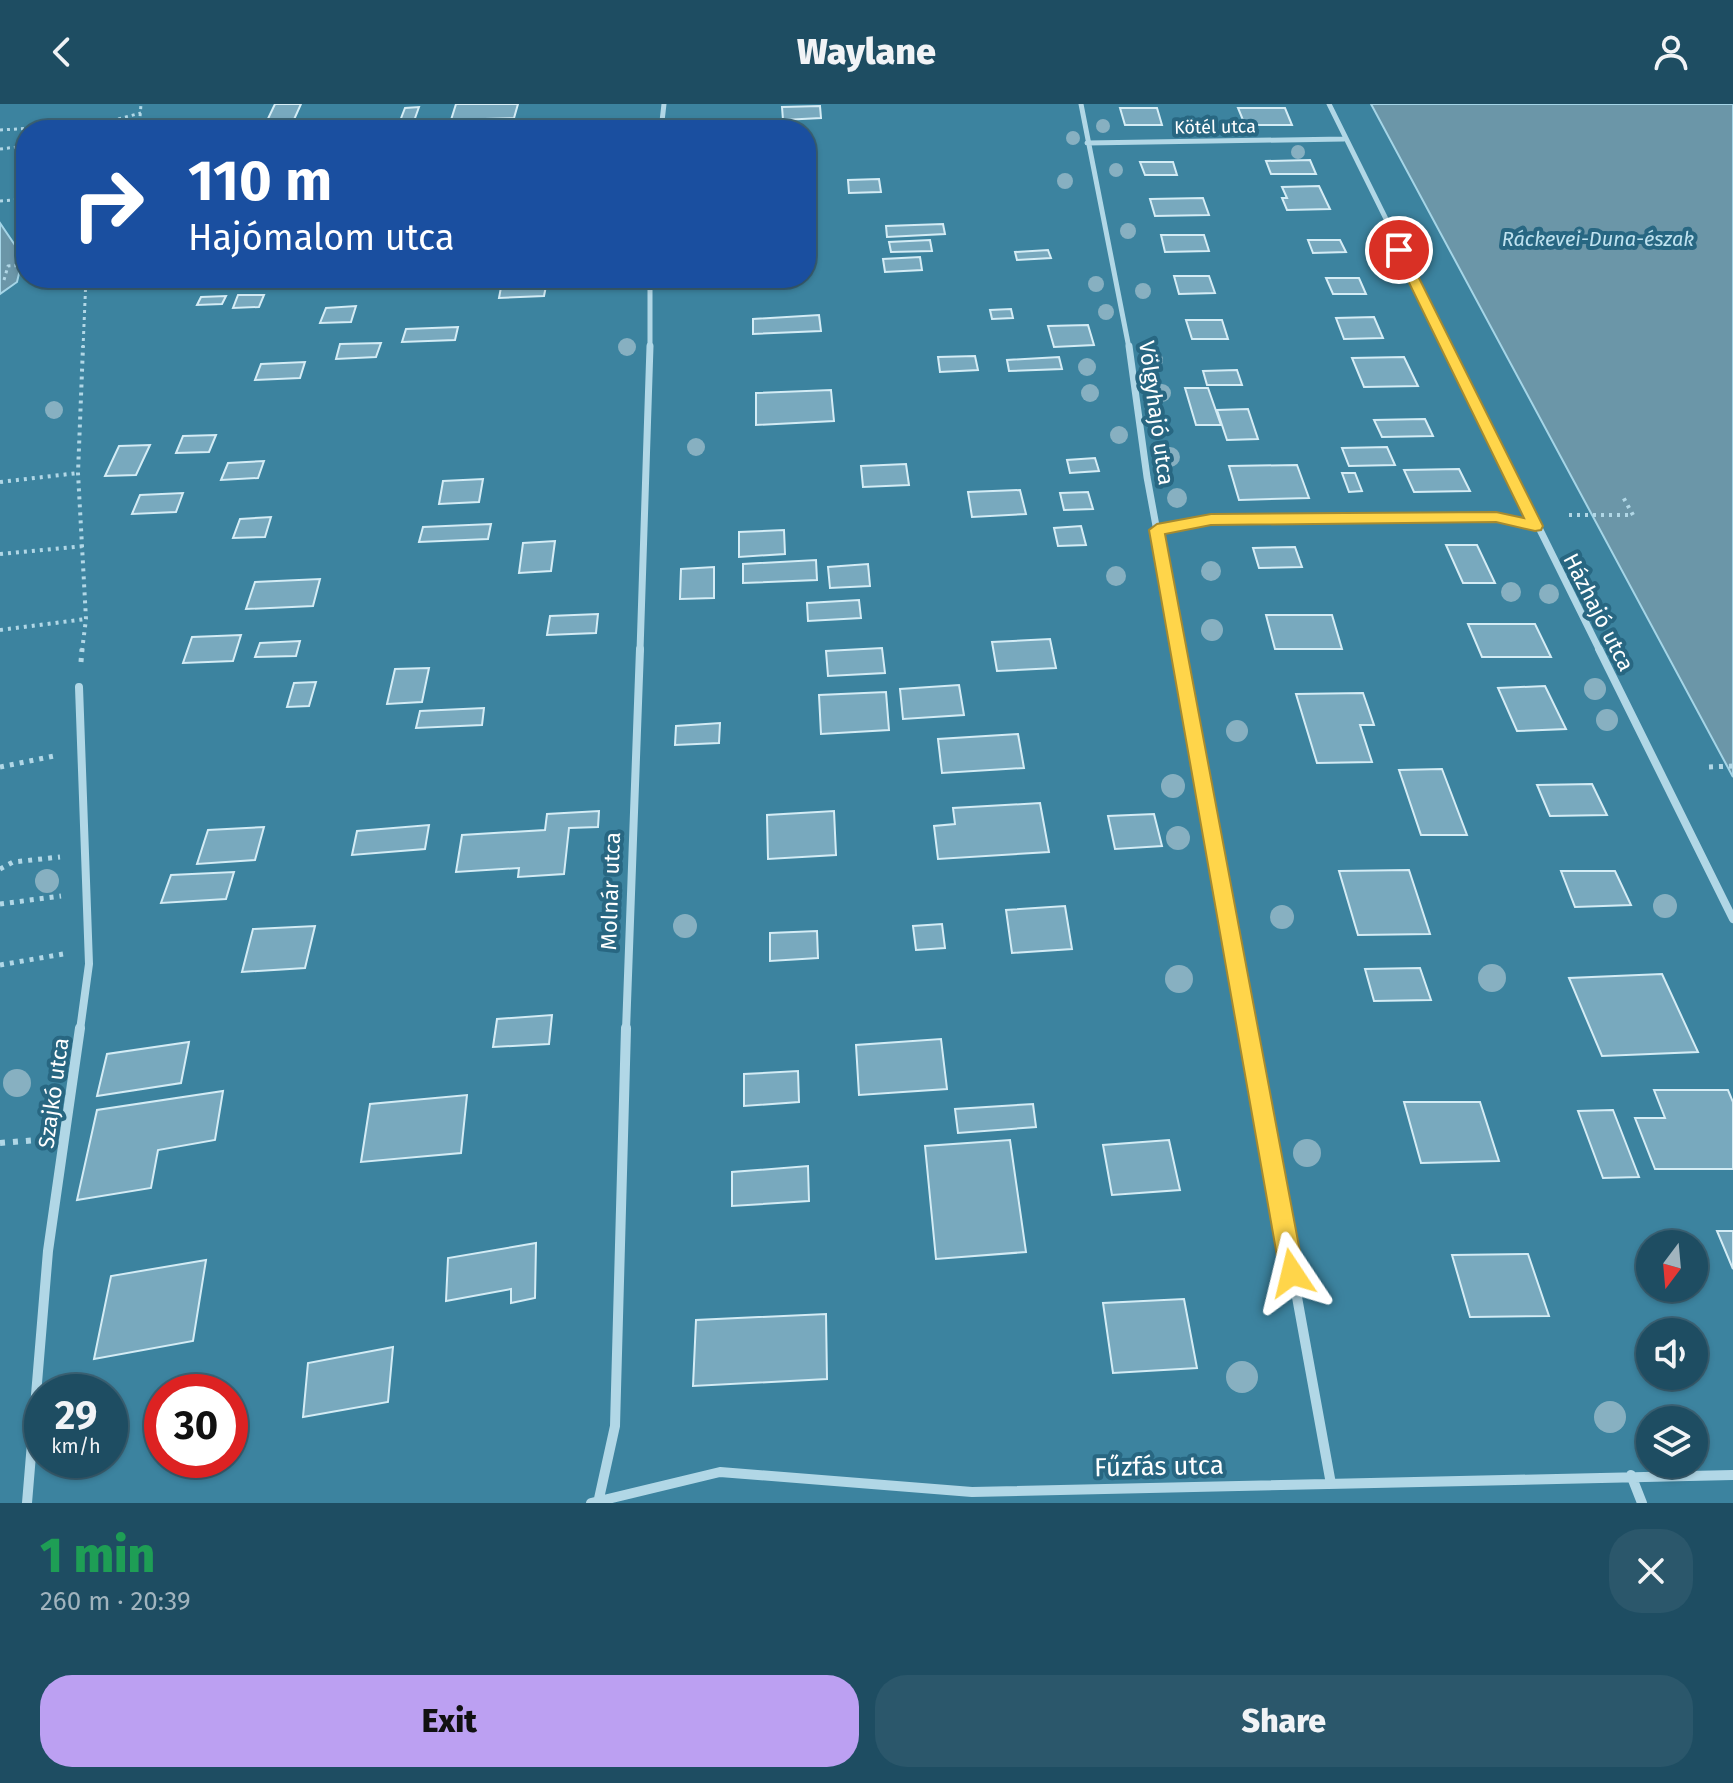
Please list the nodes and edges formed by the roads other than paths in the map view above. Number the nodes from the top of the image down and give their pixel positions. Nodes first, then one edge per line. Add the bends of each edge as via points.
1 (1081, 104) edge
2 (1329, 104) edge
3 (1344, 139) junction
4 (1087, 143) junction
5 (650, 288) edge
6 (1535, 526) junction
7 (1157, 530) junction
8 (79, 687) road end
9 (1733, 919) edge
10 (1631, 1475) junction
11 (1733, 1475) edge
12 (1331, 1484) junction
13 (972, 1498) edge
14 (596, 1502) edge
15 (27, 1503) edge
16 (1642, 1503) edge

1 - 4 street, Völgyhajó utca
2 - 3 street, Házhajó utca
3 - 4 street, Kötél utca
3 - 6 street, Házhajó utca
4 - 7 street, Völgyhajó utca via 1124,310
5 - 14 street, Molnár utca via 615,1426
6 - 7 street via 1496,517 1211,519
6 - 9 street, Házhajó utca
7 - 12 street, Völgyhajó utca
8 - 15 street, Szajkó utca via 87,980 48,1251
10 - 11 street, Fűzfás utca
10 - 12 street, Fűzfás utca
10 - 16 street
12 - 13 street, Fűzfás utca
13 - 14 street, Fűzfás utca via 720,1472

